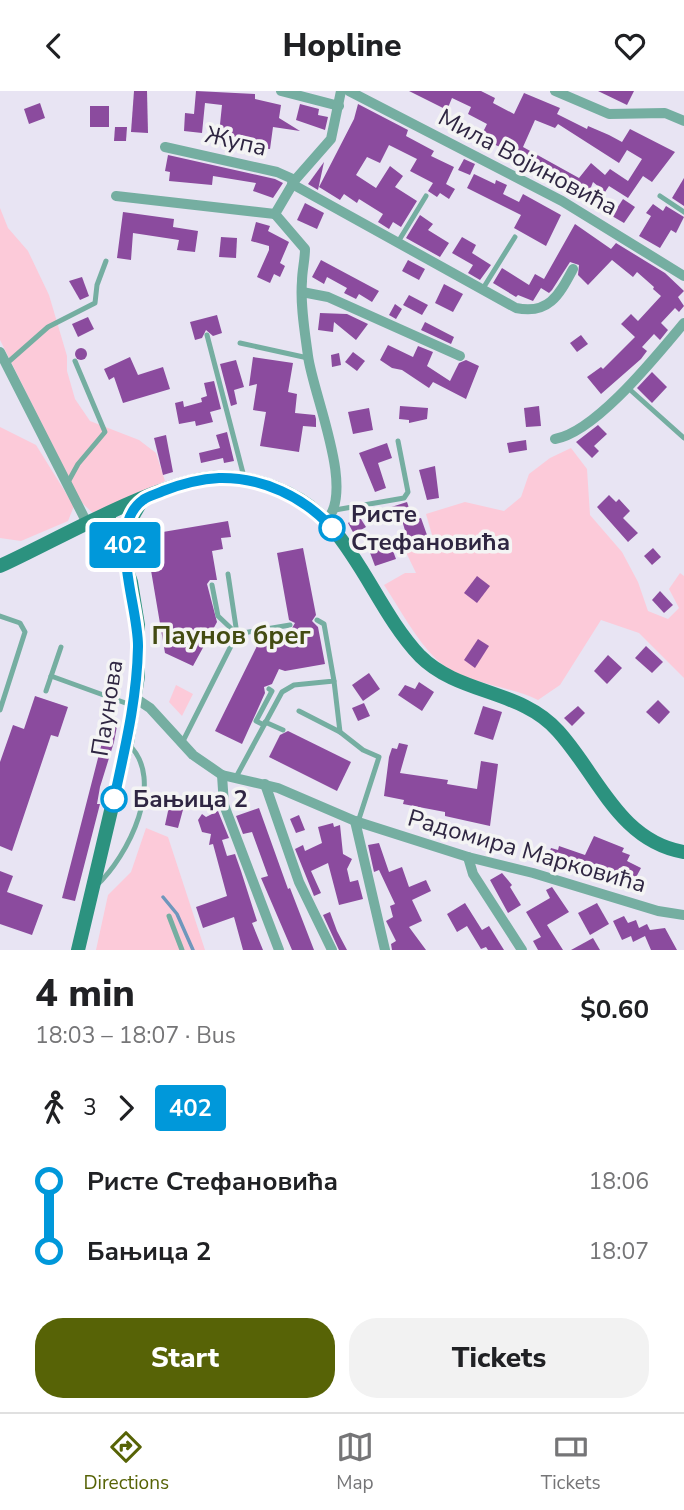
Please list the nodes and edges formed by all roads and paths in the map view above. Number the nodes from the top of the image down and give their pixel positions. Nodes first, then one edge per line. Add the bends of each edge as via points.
1 (281, 91) edge
2 (341, 91) edge
3 (349, 91) edge
4 (555, 91) edge
5 (339, 106) junction
6 (684, 121) edge
7 (165, 147) dead end
8 (294, 182) junction
9 (116, 196) dead end
10 (426, 196) dead end
11 (660, 196) dead end
12 (684, 212) edge
13 (275, 214) junction
14 (515, 237) dead end
15 (398, 242) junction
16 (106, 261) dead end
17 (573, 269) dead end
18 (684, 276) edge
19 (482, 290) junction
20 (302, 292) junction
21 (684, 323) edge
22 (207, 335) dead end
23 (240, 343) dead end
24 (0, 352) edge
25 (460, 356) dead end
26 (308, 358) junction
27 (75, 361) dead end
28 (6, 364) junction
29 (626, 387) junction
30 (684, 438) edge
31 (555, 439) dead end
32 (398, 441) dead end
33 (244, 480) junction
34 (67, 484) junction
35 (142, 500) junction
36 (107, 516) junction
37 (331, 516) junction
38 (88, 525) junction
39 (125, 560) junction
40 (0, 566) edge
41 (228, 574) dead end
42 (212, 585) dead end
43 (0, 616) edge
44 (317, 620) dead end
45 (290, 625) dead end
46 (237, 633) junction
47 (61, 647) dead end
48 (51, 676) junction
49 (334, 681) junction
50 (269, 689) dead end
51 (46, 691) dead end
52 (135, 702) junction
53 (0, 710) edge
54 (299, 711) dead end
55 (265, 723) junction
56 (283, 730) dead end
57 (340, 732) junction
58 (127, 743) junction
59 (181, 745) junction
60 (222, 775) junction
61 (235, 779) junction
62 (265, 784) junction
63 (357, 821) junction
64 (684, 852) edge
65 (468, 857) junction
66 (91, 891) junction
67 (684, 915) edge
68 (169, 916) dead end
69 (78, 950) edge
70 (182, 950) edge
71 (279, 950) edge
72 (331, 950) edge
73 (385, 950) edge
74 (522, 950) edge

1 - 5 street
2 - 5 street
3 - 18 street, Мила Војиновића via 562,201
4 - 6 street via 609,114 665,113
5 - 8 street via 331,139
7 - 8 street, Жупа via 277,172
8 - 13 street
8 - 15 street, Жупа
9 - 13 street
10 - 15 lane
11 - 12 lane
13 - 20 street via 305,249
14 - 19 lane
15 - 19 street, Жупа
16 - 28 lane via 95,303 57,321
17 - 19 street, Жупа via 554,300 535,311 516,308
20 - 25 street via 328,297
20 - 26 street
21 - 29 street
22 - 33 lane
23 - 26 lane
24 - 28 street
26 - 37 street via 329,433 337,493
27 - 34 lane via 105,432
28 - 34 street
29 - 30 lane
29 - 31 street via 589,423
32 - 37 lane via 406,495
33 - 35 main road via 206,479
33 - 37 main road via 266,485
34 - 38 street
35 - 36 main road
35 - 39 main road via 126,528
36 - 38 main road
36 - 39 main road, Паунова
37 - 64 main road via 404,635 431,666 462,685 504,697 543,716 626,823 659,846
38 - 40 main road
39 - 52 main road, Паунова via 138,625
41 - 46 lane
42 - 46 lane via 218,616
43 - 53 lane via 20,623 25,632
44 - 49 lane via 324,624
45 - 46 lane
46 - 59 lane
47 - 48 lane
48 - 51 lane
48 - 52 lane
49 - 55 lane via 284,689
49 - 57 lane
50 - 55 lane via 272,691 256,721
52 - 58 main road, Паунова
52 - 59 street, Радомира Марковића via 150,708
54 - 57 lane
55 - 56 lane
55 - 61 lane
57 - 63 lane via 363,750 380,755
58 - 66 main road, Паунова
58 - 66 lane via 143,764 145,790 122,855
59 - 60 street, Радомира Марковића
60 - 61 street, Радомира Марковића
60 - 71 street via 224,805
61 - 62 street, Радомира Марковића
62 - 63 street, Радомира Марковића
62 - 72 street via 299,882
63 - 65 street, Радомира Марковића
63 - 73 street
65 - 67 street, Радомира Марковића
65 - 74 street via 473,874
66 - 69 main road, Паунова
68 - 70 lane

